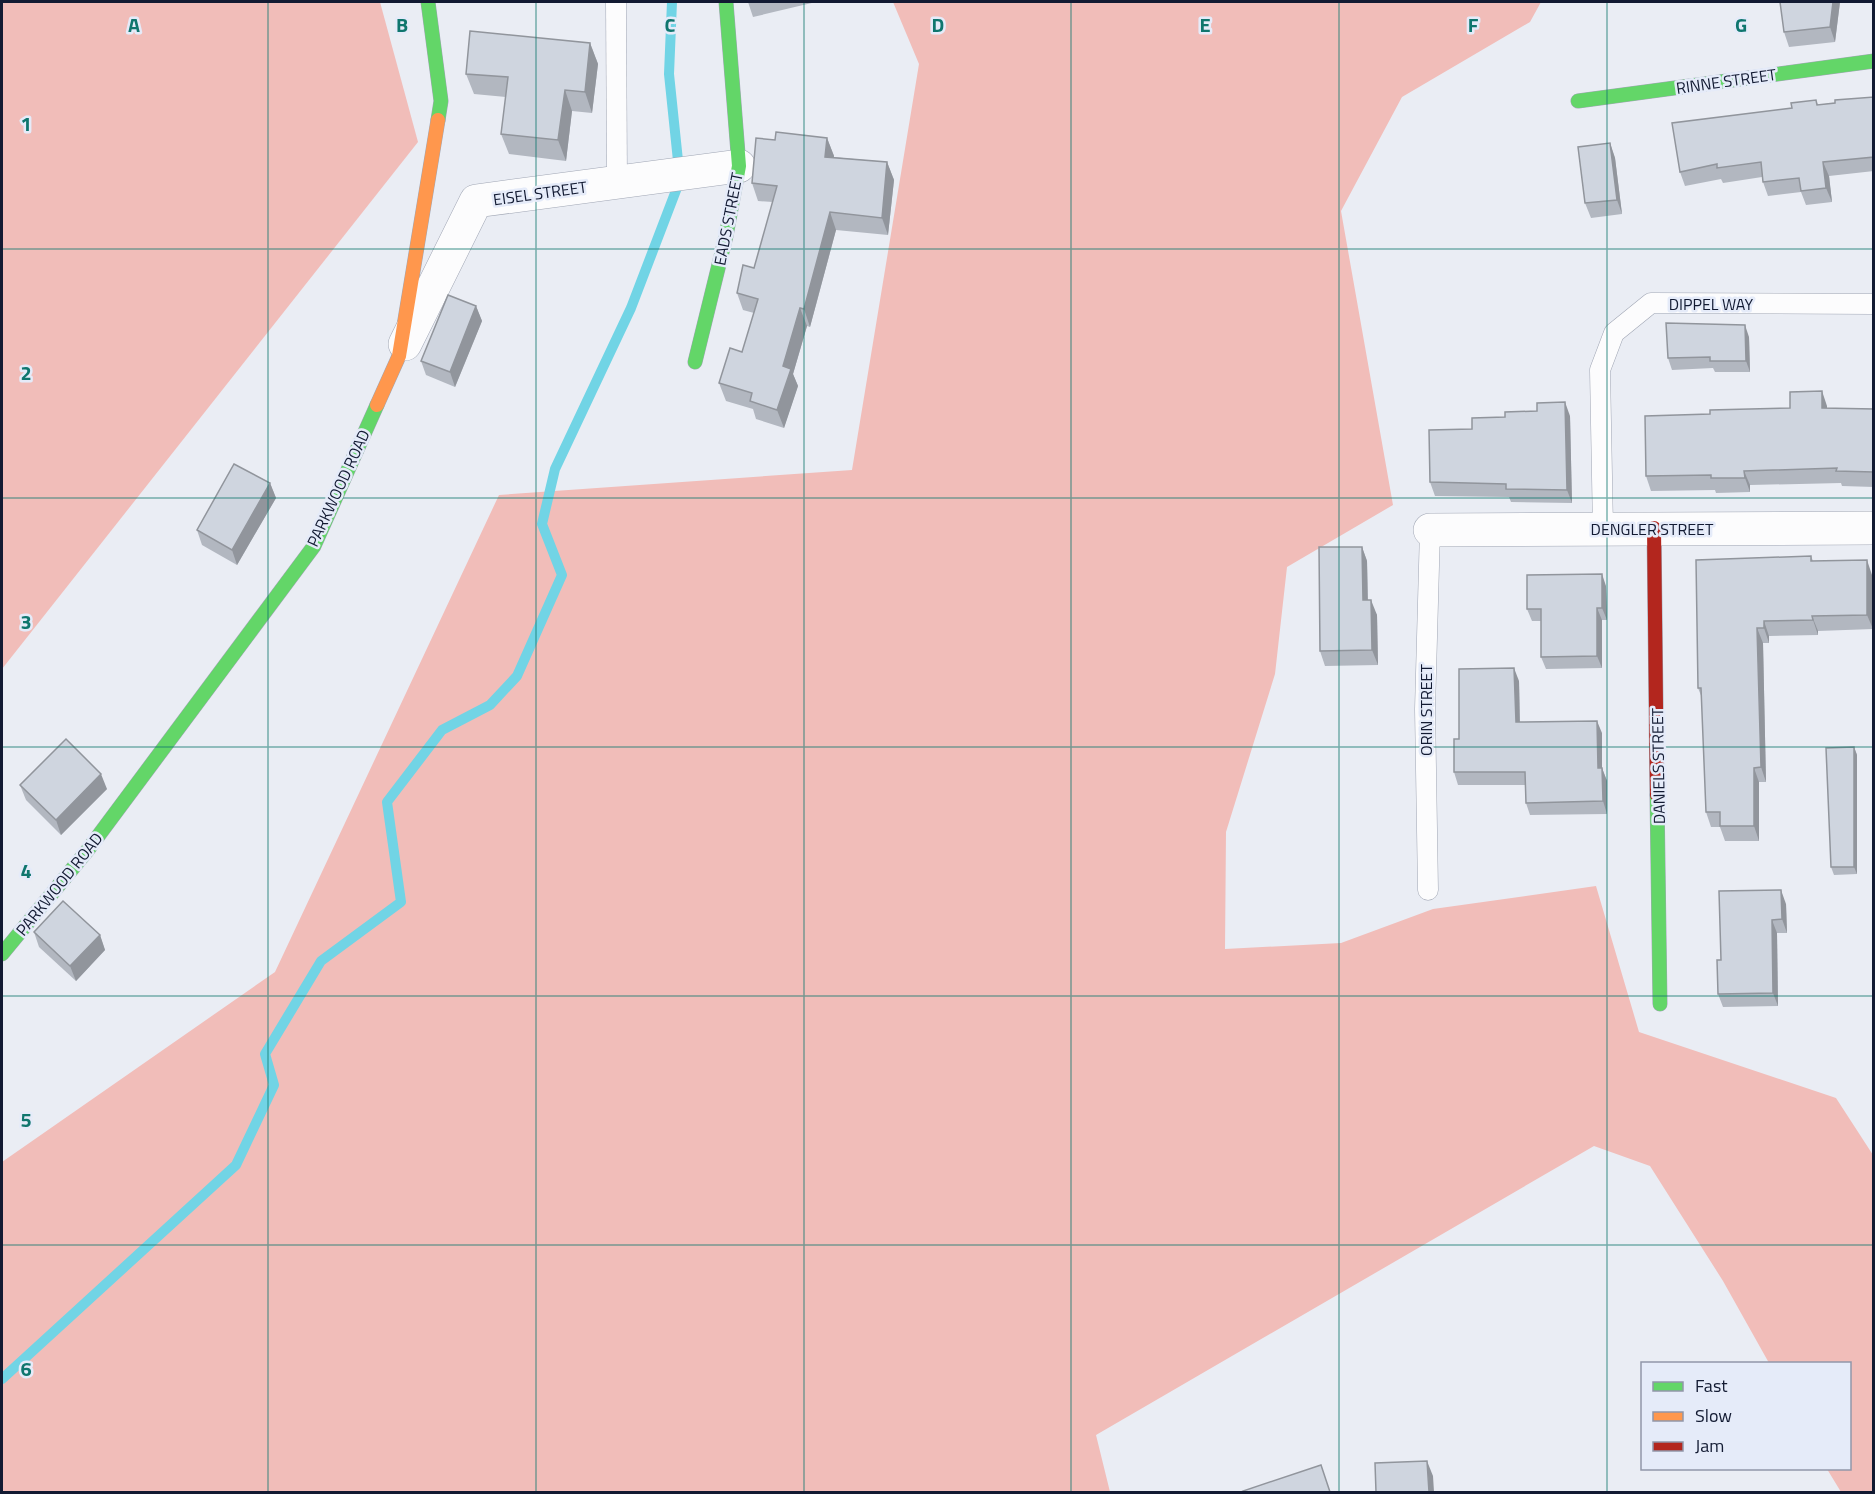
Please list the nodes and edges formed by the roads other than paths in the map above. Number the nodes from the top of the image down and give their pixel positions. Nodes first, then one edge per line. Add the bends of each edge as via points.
1 (428, 2) edge
2 (616, 2) edge
3 (726, 2) edge
4 (1874, 61) edge
5 (1578, 101) dead end
6 (723, 169) junction
7 (617, 183) junction
8 (1874, 304) edge
9 (399, 356) junction
10 (695, 362) dead end
11 (1654, 528) junction
12 (1874, 528) edge
13 (1603, 529) junction
14 (1430, 530) joint
15 (1428, 890) dead end
16 (2, 954) edge
17 (1660, 1004) dead end

1 - 9 street, PARKWOOD ROAD via 441,100
2 - 7 lane
3 - 6 street, EADS STREET
4 - 5 street, RINNE STREET
6 - 7 street, EISEL STREET
6 - 10 street, EADS STREET via 726,236
7 - 9 street, EISEL STREET via 476,201
8 - 13 lane, DIPPEL WAY via 1651,303 1614,333 1600,370
9 - 16 street, PARKWOOD ROAD via 314,546 87,851
11 - 12 street, DENGLER STREET
11 - 13 street, DENGLER STREET
11 - 17 street, DANIELS STREET
13 - 14 street, DENGLER STREET
14 - 15 lane, ORIN STREET via 1425,709

